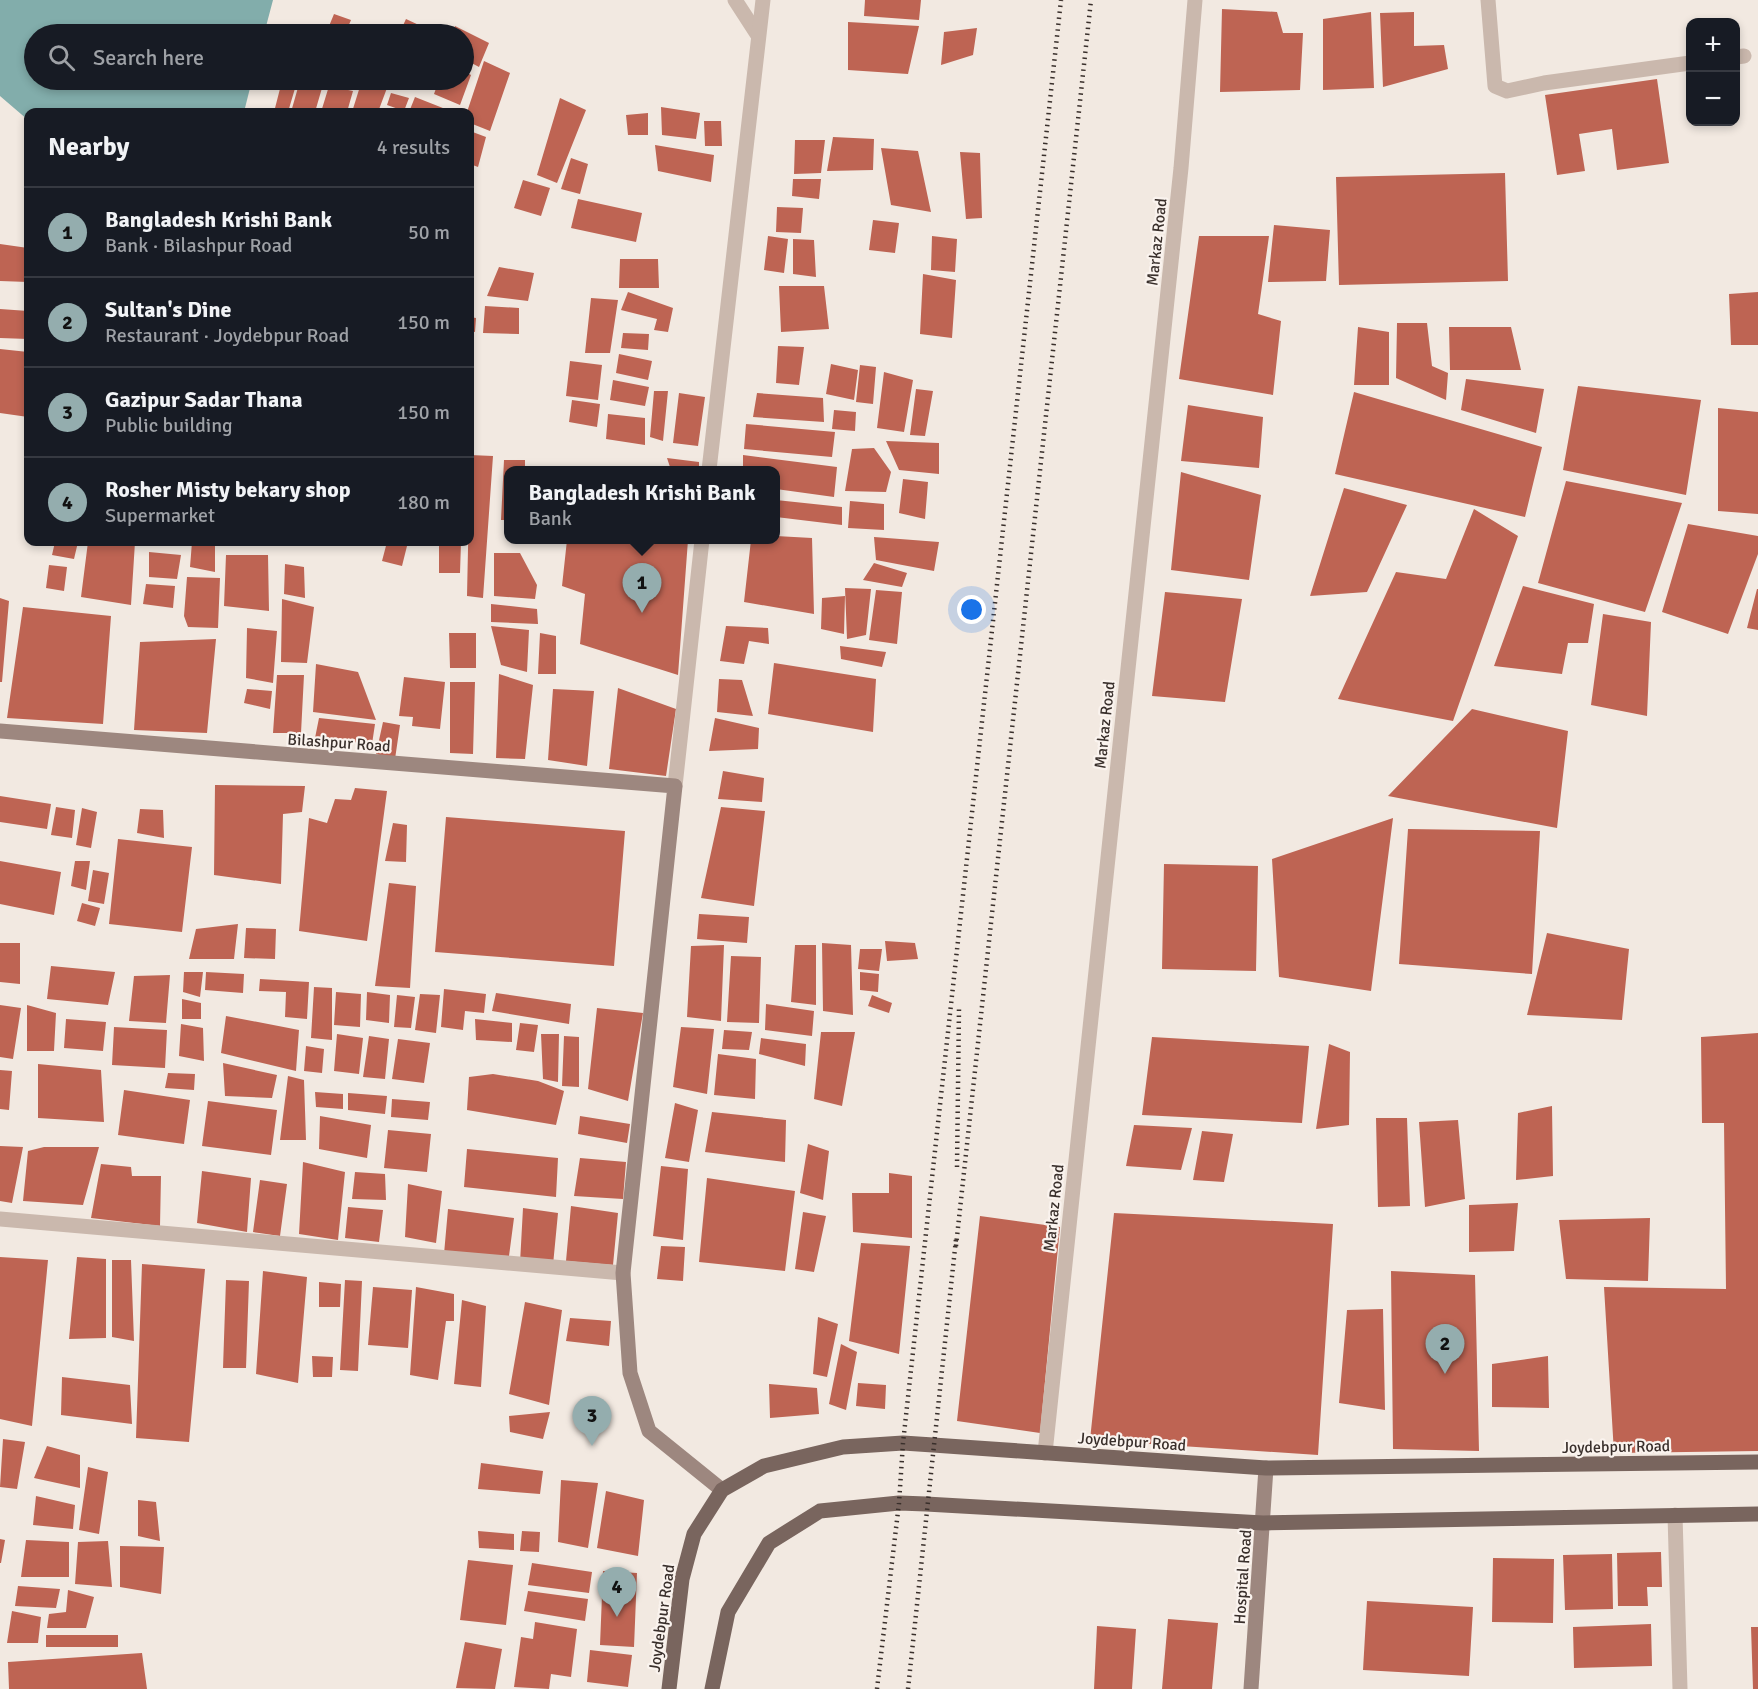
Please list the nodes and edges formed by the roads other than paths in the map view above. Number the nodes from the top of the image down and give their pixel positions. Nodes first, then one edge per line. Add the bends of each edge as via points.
1 (735, 0) edge
2 (763, 0) edge
3 (1195, 0) edge
4 (1488, 0) edge
5 (757, 34) junction
6 (1686, 64) edge
7 (710, 466) edge
8 (702, 544) edge
9 (0, 731) edge
10 (675, 786) junction
11 (0, 1219) edge
12 (622, 1274) junction
13 (1045, 1453) junction
14 (1758, 1462) edge
15 (1266, 1468) junction
16 (722, 1490) junction
17 (1758, 1514) edge
18 (1675, 1515) junction
19 (1263, 1523) junction
20 (669, 1689) edge
21 (712, 1689) edge
22 (1251, 1689) edge
23 (1680, 1689) edge

1 - 5 street
2 - 5 street
3 - 13 street, Markaz Road via 1179,192
4 - 6 street via 1495,86 1507,91
5 - 7 street
8 - 10 street
9 - 10 main road, Bilashpur Road
10 - 12 main road
11 - 12 street
12 - 16 main road via 630,1373 648,1431
13 - 15 main road, Joydebpur Road
13 - 16 main road, Joydebpur Road via 913,1444 843,1447 764,1466
14 - 15 main road, Joydebpur Road
15 - 19 main road, Hospital Road
16 - 20 main road, Joydebpur Road via 694,1533 682,1579
17 - 18 main road
18 - 19 main road
18 - 23 street
19 - 21 main road via 917,1504 820,1511 769,1543 728,1612
19 - 22 main road, Hospital Road

